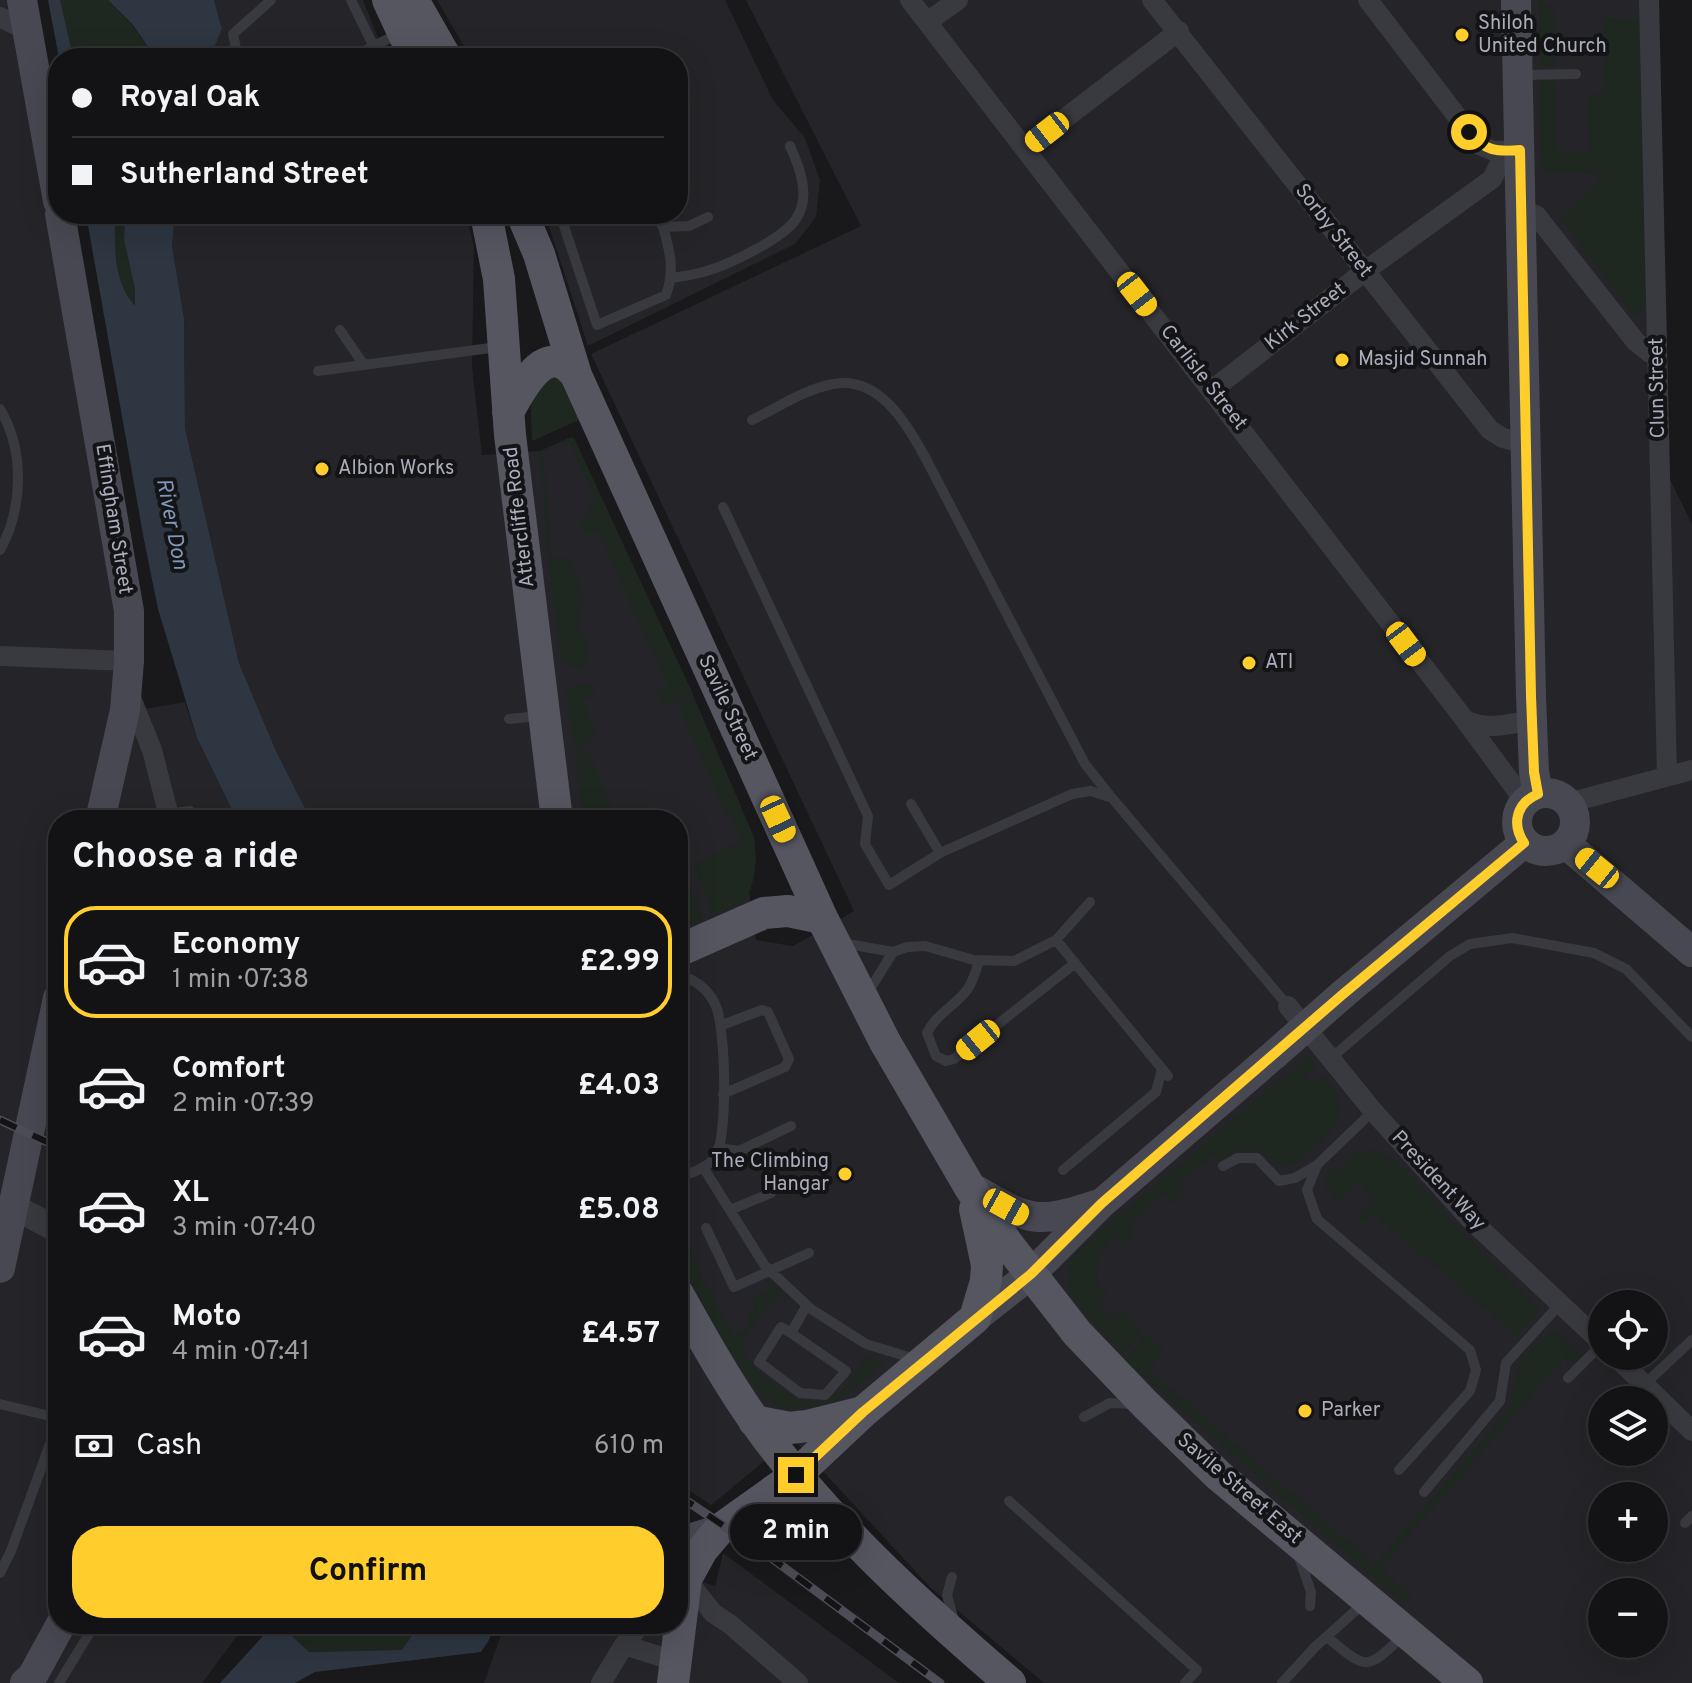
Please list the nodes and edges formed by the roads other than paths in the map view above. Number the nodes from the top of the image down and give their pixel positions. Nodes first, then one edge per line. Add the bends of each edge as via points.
1 (22, 0) edge
2 (271, 0) edge
3 (351, 0) edge
4 (388, 0) edge
5 (413, 0) edge
6 (910, 0) edge
7 (958, 0) edge
8 (1152, 0) edge
9 (1368, 0) edge
10 (1516, 0) edge
11 (1649, 0) edge
12 (0, 17) edge
13 (927, 22) junction
14 (28, 31) junction
15 (1179, 31) junction
16 (373, 45) junction
17 (409, 45) edge
18 (236, 48) edge
19 (368, 48) edge
20 (440, 48) edge
21 (1576, 74) dead end
22 (1519, 75) junction
23 (48, 144) edge
24 (790, 146) dead end
25 (1025, 149) junction
26 (1513, 150) junction
27 (1521, 215) junction
28 (708, 217) dead end
29 (62, 224) edge
30 (488, 224) edge
31 (526, 224) edge
32 (563, 224) edge
33 (661, 224) edge
34 (663, 227) junction
35 (1365, 271) junction
36 (672, 278) junction
37 (340, 330) dead end
38 (504, 347) junction
39 (1657, 354) junction
40 (364, 365) junction
41 (318, 371) dead end
42 (576, 375) junction
43 (1212, 390) junction
44 (0, 409) edge
45 (508, 412) junction
46 (752, 420) dead end
47 (1527, 444) junction
48 (723, 507) dead end
49 (0, 550) edge
50 (0, 656) edge
51 (128, 675) junction
52 (545, 716) junction
53 (509, 719) dead end
54 (1465, 720) junction
55 (1532, 720) junction
56 (1684, 773) edge
57 (1112, 798) junction
58 (1530, 800) junction
59 (1568, 803) junction
60 (911, 804) dead end
61 (102, 810) edge
62 (167, 810) edge
63 (556, 810) edge
64 (1524, 843) junction
65 (1566, 844) junction
66 (940, 853) junction
67 (1090, 902) dead end
68 (829, 930) junction
69 (1056, 940) junction
70 (688, 947) edge
71 (893, 952) junction
72 (1692, 952) edge
73 (979, 961) junction
74 (1074, 964) junction
75 (688, 979) edge
76 (864, 998) junction
77 (1288, 1006) joint
78 (722, 1025) junction
79 (1692, 1037) edge
80 (48, 1039) edge
81 (1330, 1059) junction
82 (723, 1094) junction
83 (1373, 1111) junction
84 (791, 1126) dead end
85 (718, 1148) junction
86 (1317, 1165) junction
87 (1223, 1166) dead end
88 (703, 1167) junction
89 (1063, 1170) dead end
90 (688, 1174) edge
91 (969, 1186) junction
92 (771, 1193) dead end
93 (10, 1197) edge
94 (1102, 1203) junction
95 (730, 1210) junction
96 (48, 1223) edge
97 (706, 1228) dead end
98 (809, 1253) dead end
99 (0, 1268) edge
100 (768, 1269) junction
101 (1031, 1274) junction
102 (1560, 1304) junction
103 (807, 1305) junction
104 (688, 1311) edge
105 (975, 1318) junction
106 (1588, 1331) edge
107 (791, 1333) junction
108 (1692, 1340) edge
109 (1588, 1358) edge
110 (925, 1361) junction
111 (1630, 1370) edge
112 (1568, 1378) dead end
113 (1645, 1384) junction
114 (0, 1404) edge
115 (1145, 1404) junction
116 (863, 1412) junction
117 (48, 1417) edge
118 (1084, 1417) dead end
119 (754, 1421) junction
120 (1692, 1431) edge
121 (48, 1448) edge
122 (1399, 1470) dead end
123 (796, 1475) junction
124 (1424, 1492) dead end
125 (1009, 1501) dead end
126 (757, 1503) junction
127 (719, 1530) junction
128 (1291, 1536) junction
129 (853, 1538) junction
130 (688, 1539) edge
131 (0, 1573) edge
132 (688, 1573) edge
133 (952, 1577) dead end
134 (688, 1589) edge
135 (1367, 1600) junction
136 (1310, 1606) dead end
137 (713, 1613) junction
138 (688, 1620) edge
139 (1407, 1633) junction
140 (56, 1634) edge
141 (89, 1634) edge
142 (633, 1634) edge
143 (668, 1634) edge
144 (1327, 1637) junction
145 (958, 1638) junction
146 (624, 1645) junction
147 (669, 1674) edge
148 (25, 1683) edge
149 (59, 1683) edge
150 (601, 1683) edge
151 (798, 1683) edge
152 (1010, 1683) edge
153 (1185, 1683) edge
154 (1282, 1683) edge
155 (1467, 1683) edge

1 - 14 main road
2 - 18 lane via 233,34
3 - 16 lane
4 - 17 main road
5 - 20 main road
6 - 13 street, Carlisle Street
7 - 13 street
8 - 15 street, Sorby Street
9 - 26 street via 1479,145
10 - 22 main road
11 - 39 street, Clun Street
12 - 14 street
13 - 25 street, Carlisle Street
14 - 23 main road
15 - 25 street
15 - 35 street, Sorby Street
16 - 17 lane
16 - 19 lane
21 - 22 lane
22 - 26 main road
24 - 36 lane via 803,188 796,219 757,248 706,272
25 - 43 street, Carlisle Street
26 - 27 main road
26 - 35 street, Kirk Street via 1492,179
27 - 39 street via 1536,215 1636,342
27 - 47 main road
28 - 34 lane via 689,226
29 - 51 main road, Effingham Street via 126,592
30 - 38 main road, Attercliffe Road
31 - 42 main road, Savile Street
32 - 36 lane via 597,325 666,295
33 - 34 lane
34 - 36 lane
35 - 43 street, Kirk Street
35 - 47 street, Sorby Street via 1490,430
37 - 40 lane
38 - 40 lane
38 - 45 main road, Attercliffe Road
39 - 56 street, Clun Street
40 - 41 lane
42 - 45 main road via 560,363 537,369
42 - 68 main road, Savile Street
43 - 54 street, Carlisle Street
44 - 49 lane via 11,436 19,491 11,530
45 - 52 main road, Attercliffe Road
46 - 57 lane via 834,383 856,385 891,405 919,445 1085,764
47 - 55 main road
48 - 66 lane via 868,816 865,844 889,885
50 - 51 street
51 - 61 main road
51 - 62 street, Effingham Street
52 - 53 lane
52 - 63 main road, Attercliffe Road
54 - 55 street via 1495,727
54 - 58 street, Carlisle Street via 1518,792
55 - 58 main road
56 - 59 street
57 - 66 lane via 1091,791 1072,794
57 - 77 lane
58 - 59 main road via 1556,794
58 - 64 main road via 1517,825
59 - 65 main road via 1575,828
60 - 66 lane
64 - 65 main road via 1545,852
64 - 94 main road, bridge
65 - 72 main road
67 - 69 lane
68 - 70 main road via 788,911 764,913
68 - 71 lane
68 - 76 main road, Savile Street
69 - 73 lane via 1014,961
69 - 74 lane
71 - 73 lane via 925,946
71 - 76 lane
73 - 74 lane via 966,992 927,1033 936,1056 946,1061
74 - 89 lane via 1165,1072 1156,1092
75 - 78 lane via 702,986 716,1004
76 - 91 main road, Savile Street
77 - 81 street, President Way
78 - 82 lane
78 - 82 lane via 768,1012 789,1059 785,1067
79 - 81 lane via 1626,969 1594,953 1501,938 1470,944 1450,956
80 - 93 main road
81 - 83 street, President Way
82 - 85 lane
83 - 86 lane
83 - 102 street, President Way via 1471,1220
84 - 85 lane via 739,1151
85 - 88 lane
86 - 87 lane via 1279,1181 1257,1158 1238,1158
86 - 122 lane via 1307,1190 1317,1219 1470,1350 1476,1370 1470,1391
88 - 90 lane
88 - 95 lane
91 - 94 main road via 1029,1218 1062,1217
91 - 101 main road, Savile Street
91 - 105 main road, Savile Street via 987,1265
92 - 95 lane
93 - 96 street
93 - 99 main road
94 - 101 main road
95 - 100 lane
97 - 100 lane via 734,1287
98 - 100 lane
100 - 103 lane
101 - 105 main road
101 - 115 main road, Savile Street East via 1077,1333
102 - 106 street, President Way
102 - 124 lane via 1506,1363 1500,1401
103 - 107 lane
103 - 110 lane via 866,1344
104 - 119 main road
105 - 110 main road
107 - 107 lane via 846,1371 825,1395 800,1393 759,1362 781,1327
108 - 113 lane
109 - 112 lane
110 - 116 main road
111 - 113 street
113 - 120 street
114 - 117 lane
115 - 118 lane via 1110,1403
115 - 128 main road, Savile Street East
116 - 119 main road via 790,1428
116 - 123 main road
119 - 123 main road
121 - 131 lane
123 - 126 main road
123 - 129 main road
125 - 153 lane via 1197,1670
126 - 127 main road
126 - 129 main road via 791,1510
127 - 130 main road
127 - 132 main road
128 - 135 main road, Savile Street East
128 - 136 lane via 1311,1592
129 - 145 main road
133 - 145 lane via 947,1595
134 - 137 street
135 - 139 main road, Savile Street East
135 - 144 lane
137 - 138 street
137 - 151 street
139 - 144 lane via 1367,1663 1357,1662
139 - 155 main road, Savile Street East
140 - 148 main road
141 - 149 lane
142 - 146 street
143 - 147 main road
144 - 154 lane
145 - 152 main road
146 - 147 street
146 - 150 street

